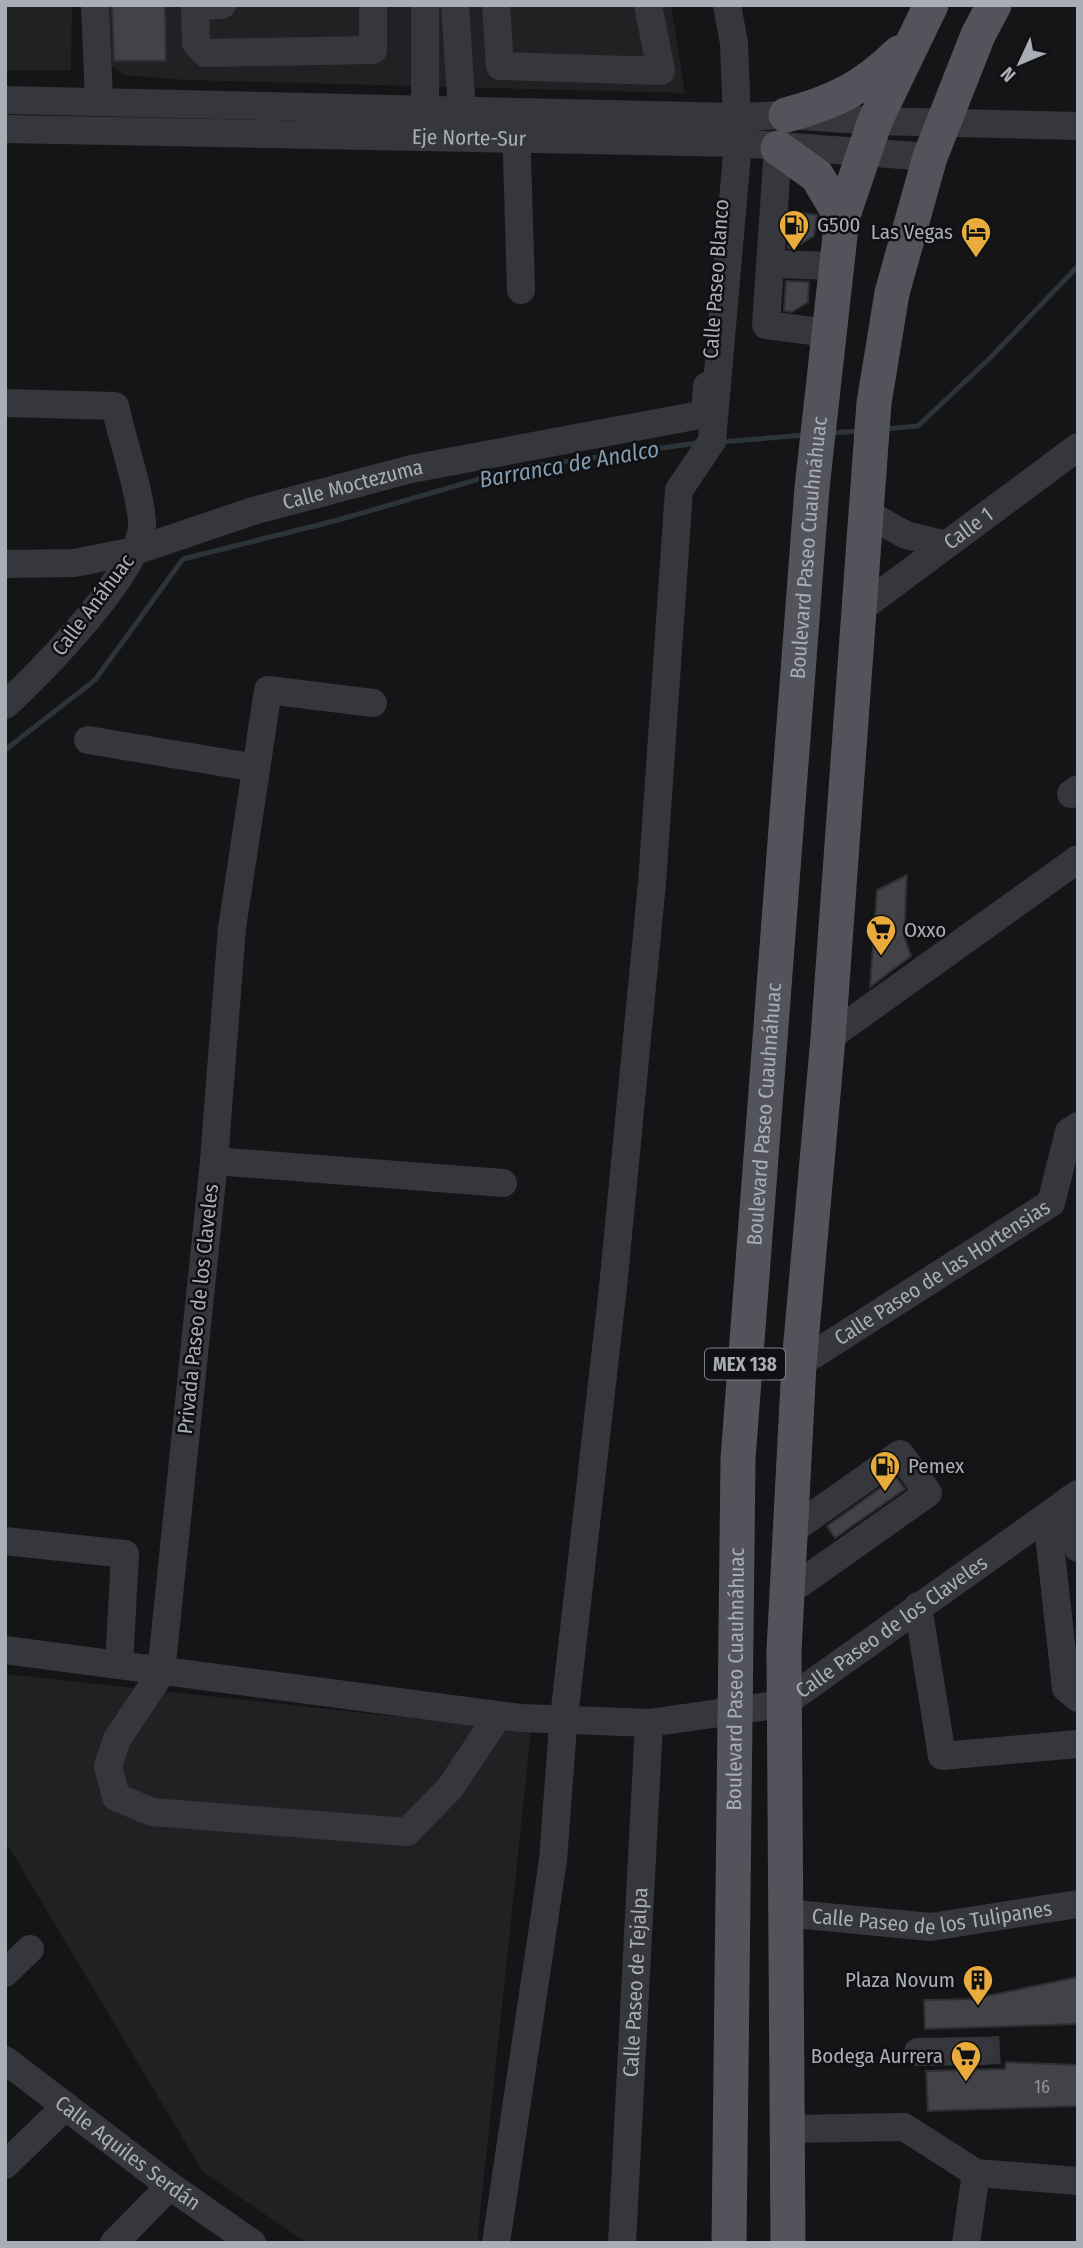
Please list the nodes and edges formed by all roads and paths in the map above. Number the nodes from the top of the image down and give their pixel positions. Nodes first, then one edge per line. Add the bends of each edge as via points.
1 (94, 5) edge
2 (222, 5) edge
3 (373, 5) edge
4 (425, 5) edge
5 (455, 5) edge
6 (496, 5) edge
7 (648, 5) edge
8 (727, 5) edge
9 (929, 9) edge
10 (986, 20) edge
11 (600, 69) junction
12 (5, 100) edge
13 (99, 100) junction
14 (598, 113) junction
15 (786, 115) junction
16 (875, 121) junction
17 (1076, 122) edge
18 (425, 123) junction
19 (943, 123) junction
20 (463, 124) junction
21 (517, 125) junction
22 (5, 129) edge
23 (734, 135) junction
24 (778, 148) junction
25 (862, 154) junction
26 (930, 157) junction
27 (842, 218) junction
28 (772, 264) junction
29 (836, 265) junction
30 (522, 290) dead end
31 (828, 333) junction
32 (5, 403) edge
33 (709, 428) junction
34 (1078, 447) edge
35 (867, 505) junction
36 (946, 545) junction
37 (135, 551) junction
38 (5, 564) edge
39 (860, 609) junction
40 (373, 704) dead end
41 (5, 705) edge
42 (88, 740) dead end
43 (256, 768) junction
44 (1078, 859) edge
45 (828, 1038) junction
46 (1078, 1126) edge
47 (214, 1161) junction
48 (502, 1183) dead end
49 (799, 1364) junction
50 (1074, 1497) edge
51 (1047, 1517) junction
52 (791, 1531) junction
53 (5, 1541) edge
54 (1078, 1548) edge
55 (788, 1592) junction
56 (735, 1597) junction
57 (918, 1606) junction
58 (5, 1650) edge
59 (784, 1651) junction
60 (120, 1665) junction
61 (161, 1673) junction
62 (1074, 1692) edge
63 (783, 1704) junction
64 (733, 1713) junction
65 (509, 1717) junction
66 (564, 1719) junction
67 (649, 1723) junction
68 (1078, 1744) edge
69 (1078, 1904) edge
70 (785, 1913) junction
71 (30, 1949) dead end
72 (5, 1973) edge
73 (981, 2051) tunnel mouth
74 (918, 2052) dead end
75 (5, 2060) edge
76 (65, 2106) junction
77 (787, 2129) junction
78 (5, 2165) edge
79 (976, 2173) junction
80 (1078, 2181) edge
81 (170, 2186) junction
82 (114, 2243) edge
83 (252, 2243) edge
84 (496, 2243) edge
85 (622, 2243) edge
86 (729, 2243) edge
87 (788, 2243) edge
88 (966, 2243) edge

1 - 13 street
2 - 3 street via 195,6 195,43 205,53 373,50
4 - 18 street
5 - 20 street
6 - 11 street via 500,66
7 - 11 street via 661,71
8 - 23 street, Calle Paseo Blanco via 734,43
9 - 10 main road
9 - 15 main road via 899,54 867,83 828,104
9 - 16 main road, Boulevard Paseo Cuauhnáhuac / MEX 138
10 - 19 main road, MEX 138
11 - 14 street
12 - 13 street, Eje Norte-Sur
13 - 18 street, Eje Norte-Sur
14 - 21 street, Eje Norte-Sur
14 - 23 street, Eje Norte-Sur
15 - 16 street, Eje Norte-Sur
15 - 23 street, Eje Norte-Sur
16 - 19 street, Eje Norte-Sur
16 - 25 main road, Boulevard Paseo Cuauhnáhuac / MEX 138
17 - 19 street, Eje Norte-Sur
18 - 20 street, Eje Norte-Sur
18 - 22 street, Eje Norte-Sur
19 - 26 main road, MEX 138
20 - 21 street, Eje Norte-Sur
21 - 23 street, Eje Norte-Sur
21 - 30 street
23 - 24 street, Eje Norte-Sur
23 - 33 street, Calle Paseo Blanco
24 - 25 street, Eje Norte-Sur
24 - 27 main road via 817,176
24 - 28 street
25 - 26 street, Eje Norte-Sur
25 - 27 main road, Boulevard Paseo Cuauhnáhuac / MEX 138
26 - 35 main road, MEX 138 via 892,293 874,403
27 - 29 main road, Boulevard Paseo Cuauhnáhuac / MEX 138
28 - 29 street
28 - 31 street via 766,325
29 - 31 main road, Boulevard Paseo Cuauhnáhuac / MEX 138
31 - 56 main road, Boulevard Paseo Cuauhnáhuac / MEX 138 via 812,488 738,1459
32 - 37 street, Calle Anáhuac via 114,406 142,524
33 - 37 street, Calle Moctezuma via 411,469 253,511
33 - 66 street via 679,490 652,883 614,1287
34 - 36 street, Calle 1
35 - 36 street via 906,536
35 - 39 main road, MEX 138
36 - 39 street, Calle 1
37 - 38 street, Calle Moctezuma via 74,563
37 - 41 street, Calle Anáhuac via 89,617
39 - 45 main road, MEX 138
40 - 43 street, Privada Paseo de los Claveles via 268,690
42 - 43 street
43 - 47 street, Privada Paseo de los Claveles via 233,928
44 - 45 street
45 - 49 main road, MEX 138
46 - 49 street, Calle Paseo de las Hortensias via 1069,1132 1051,1203
47 - 48 street
47 - 61 street, Privada Paseo de los Claveles
49 - 52 main road, MEX 138
50 - 51 street, Calle Paseo de los Claveles
50 - 54 street
51 - 57 street, Calle Paseo de los Claveles
51 - 62 street
52 - 55 main road, MEX 138
52 - 55 street via 900,1454 928,1493
53 - 60 street via 125,1554
55 - 59 main road, MEX 138
56 - 59 main road via 748,1637 756,1647
56 - 64 main road, Boulevard Paseo Cuauhnáhuac / MEX 138
57 - 63 street, Calle Paseo de los Claveles
57 - 68 street via 942,1756
58 - 60 street
59 - 63 main road, MEX 138
60 - 61 street
61 - 65 street
61 - 65 street via 117,1739 108,1766 116,1797 152,1812 407,1832
63 - 64 street, Calle Paseo de los Claveles
63 - 70 main road, MEX 138
64 - 67 street, Calle Paseo de los Claveles
64 - 86 main road, Boulevard Paseo Cuauhnáhuac / MEX 138
65 - 66 street, Calle Paseo de los Claveles
66 - 67 street, Calle Paseo de los Claveles
66 - 84 street via 551,1873
67 - 85 street, Calle Paseo de Tejalpa
69 - 70 street, Calle Paseo de los Tulipanes via 931,1927
70 - 77 main road, MEX 138
71 - 72 street
73 - 74 street
75 - 76 street, Calle Aquiles Serdán
76 - 78 street
76 - 81 street, Calle Aquiles Serdán
77 - 79 street via 904,2127
77 - 87 main road, MEX 138
79 - 80 street
79 - 88 street
81 - 82 street
81 - 83 street, Calle Aquiles Serdán

